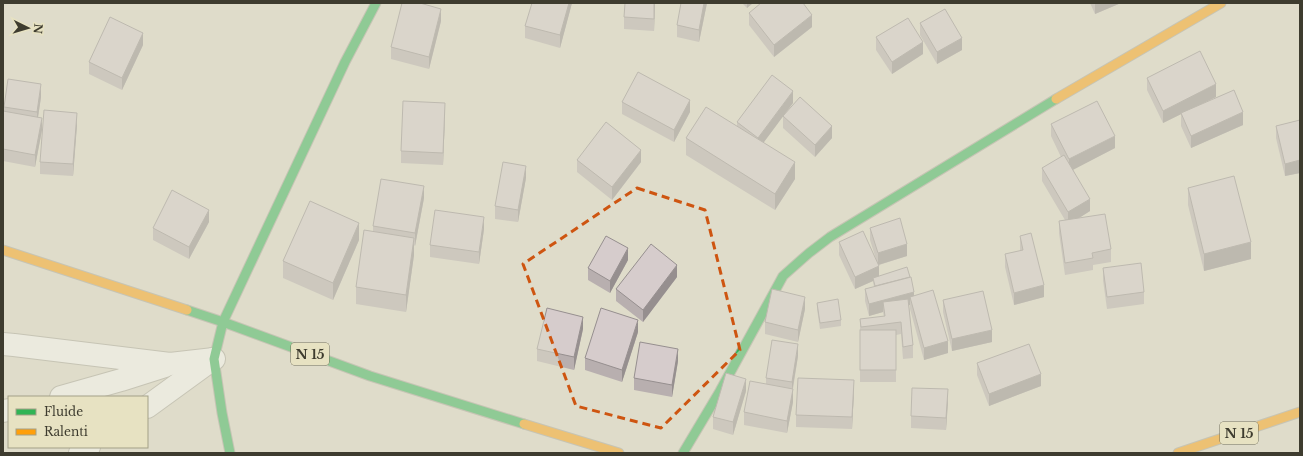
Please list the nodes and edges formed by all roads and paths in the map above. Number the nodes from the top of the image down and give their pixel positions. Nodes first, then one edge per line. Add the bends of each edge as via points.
1 (376, 3) edge
2 (1221, 3) edge
3 (3, 250) edge
4 (223, 322) junction
5 (3, 344) edge
6 (214, 359) junction
7 (170, 364) junction
8 (65, 396) edge
9 (148, 406) edge
10 (1300, 412) edge
11 (230, 453) edge
12 (619, 453) edge
13 (683, 453) edge
14 (1178, 453) edge

1 - 4 main road
2 - 13 main road via 1032,113 830,237 809,253 783,276
3 - 4 main road, N 15
4 - 6 main road
4 - 12 main road, N 15 via 370,376
5 - 7 street
6 - 7 street
6 - 9 street
6 - 11 main road
7 - 8 street
10 - 14 main road, N 15

